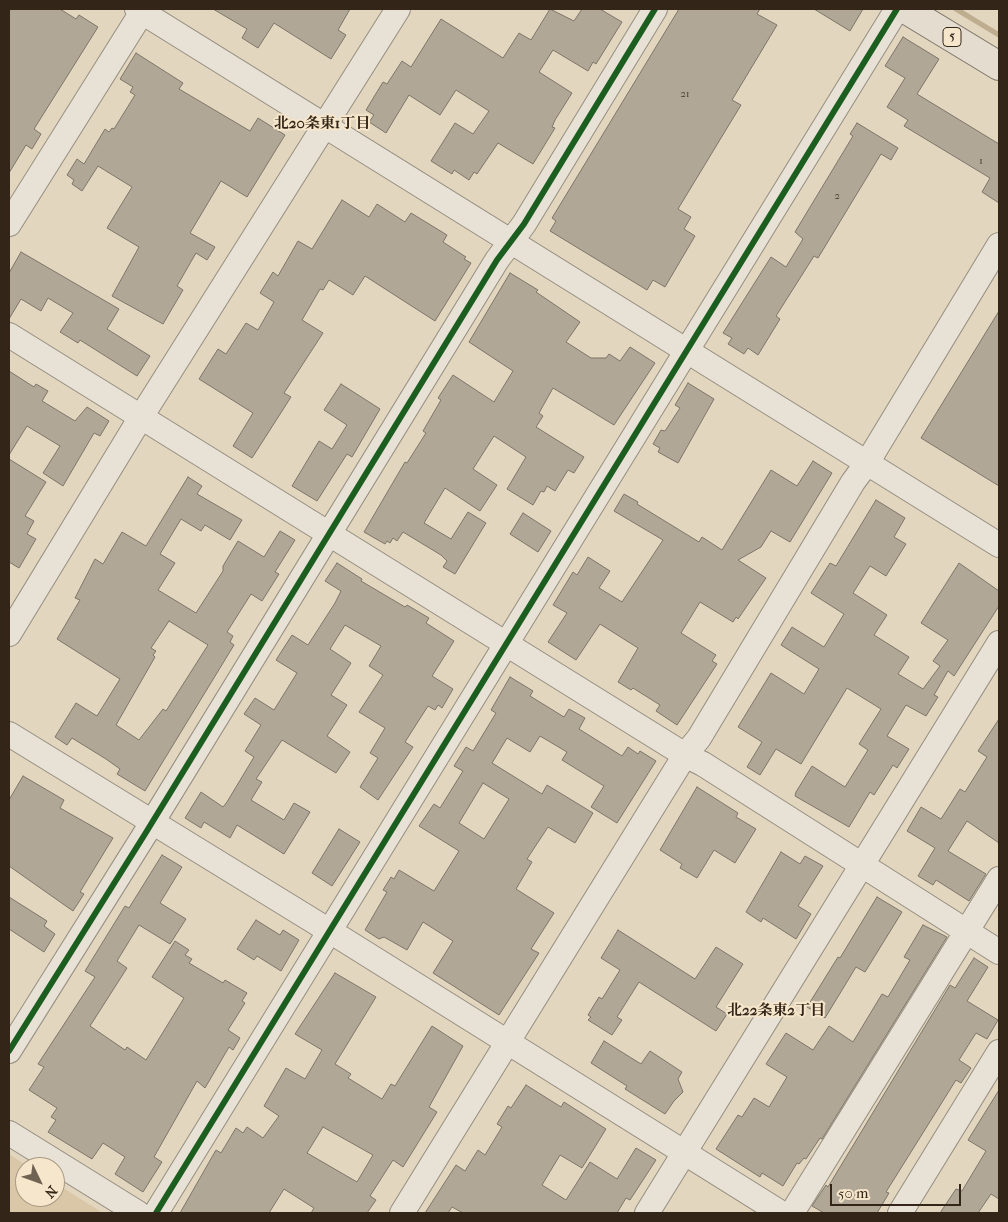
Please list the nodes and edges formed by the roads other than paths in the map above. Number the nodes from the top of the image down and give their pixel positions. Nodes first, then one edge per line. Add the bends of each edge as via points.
1 (398, 9) edge
2 (655, 9) edge
3 (897, 9) edge
4 (905, 9) edge
5 (139, 10) edge
6 (999, 66) edge
7 (326, 126) junction
8 (9, 224) edge
9 (510, 241) junction
10 (999, 245) edge
11 (9, 335) edge
12 (687, 350) junction
13 (141, 418) junction
14 (867, 463) junction
15 (329, 532) junction
16 (999, 545) edge
17 (9, 634) edge
18 (506, 643) junction
19 (999, 643) edge
20 (9, 734) edge
21 (684, 755) junction
22 (152, 822) junction
23 (862, 866) junction
24 (999, 878) edge
25 (328, 931) junction
26 (966, 931) junction
27 (999, 952) edge
28 (508, 1042) junction
29 (9, 1051) edge
30 (999, 1052) edge
31 (991, 1084) edge
32 (9, 1133) edge
33 (684, 1153) junction
34 (138, 1213) edge
35 (156, 1213) edge
36 (402, 1213) edge
37 (647, 1213) edge
38 (781, 1213) edge
39 (792, 1213) edge
40 (900, 1213) edge

1 - 7 street
2 - 9 street via 524,224
3 - 12 street
4 - 6 highway, 5
5 - 7 street
5 - 8 street
7 - 9 street
7 - 13 street
9 - 12 street
9 - 15 street
10 - 14 street
11 - 13 street
12 - 14 street
12 - 18 street
13 - 15 street
13 - 17 street
14 - 16 street
14 - 21 street via 852,482 699,738
15 - 18 street
15 - 22 street
18 - 21 street
18 - 25 street
19 - 23 street
20 - 22 street
21 - 23 street
21 - 28 street
22 - 25 street
22 - 29 street
23 - 26 street
23 - 33 street
24 - 26 street
25 - 28 street
25 - 35 street
26 - 27 street
26 - 39 street
28 - 33 street
28 - 36 street
30 - 31 street
31 - 40 street
32 - 34 street
33 - 37 street
33 - 38 street

